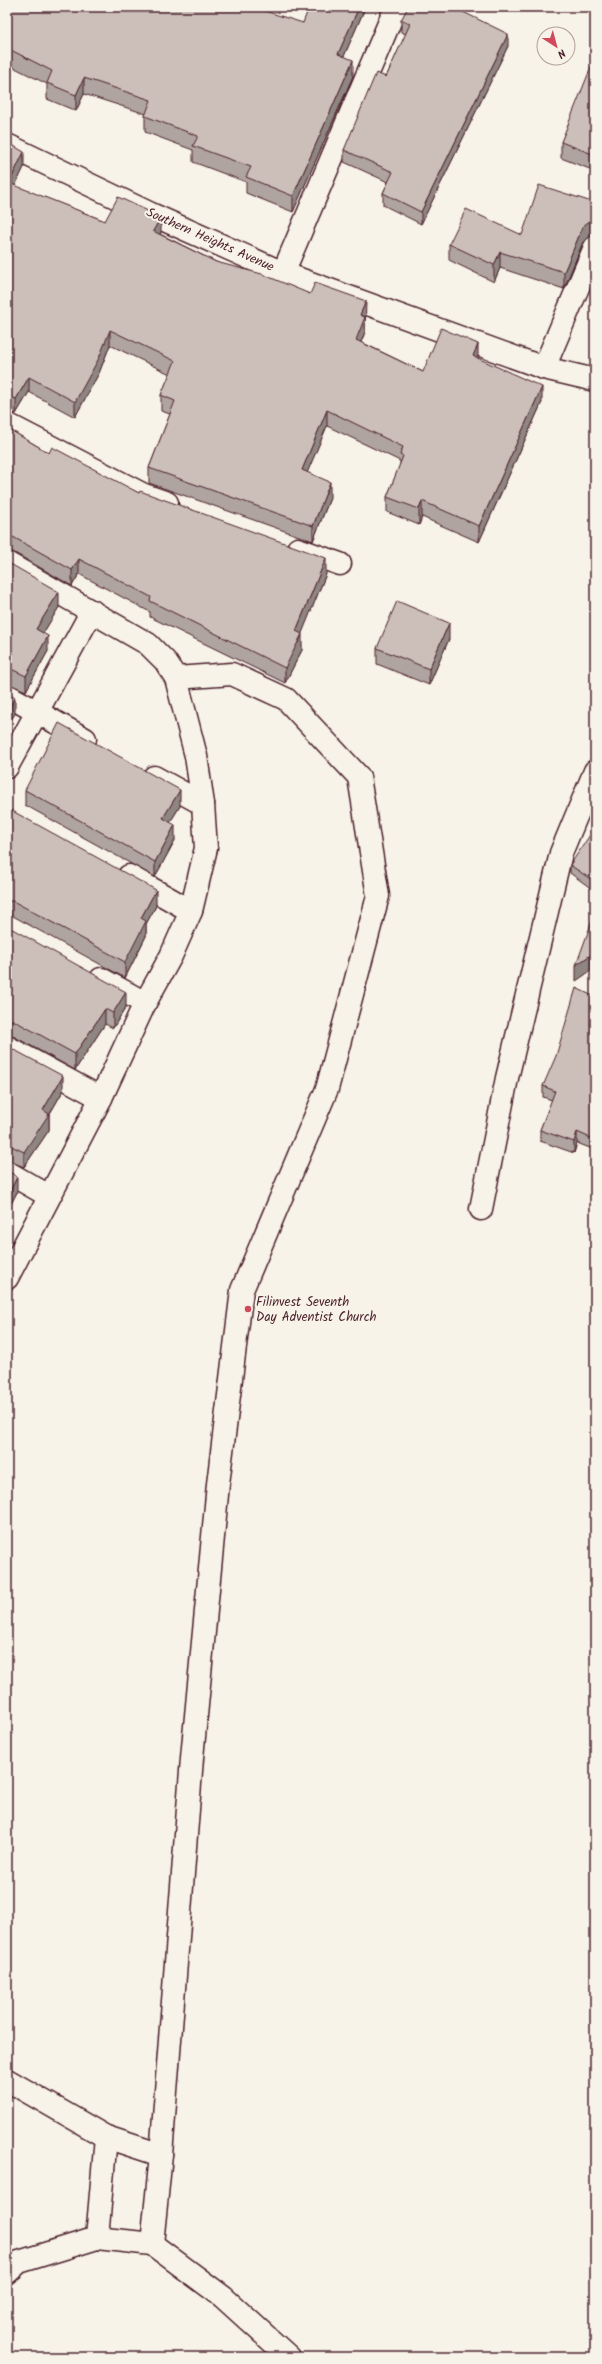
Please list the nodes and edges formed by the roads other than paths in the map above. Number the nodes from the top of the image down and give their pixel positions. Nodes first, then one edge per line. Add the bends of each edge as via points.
1 (396, 7) edge
2 (7, 145) edge
3 (595, 247) edge
4 (283, 273) junction
5 (544, 368) junction
6 (595, 380) edge
7 (7, 424) edge
8 (190, 511) edge
9 (280, 543) edge
10 (7, 562) edge
11 (340, 564) dead end
12 (92, 611) junction
13 (176, 678) junction
14 (7, 695) edge
15 (38, 712) junction
16 (100, 747) edge
17 (134, 766) edge
18 (7, 767) edge
19 (594, 776) edge
20 (203, 804) junction
21 (109, 865) edge
22 (191, 911) junction
23 (83, 969) edge
24 (145, 1003) junction
25 (7, 1047) edge
26 (101, 1098) junction
27 (7, 1172) edge
28 (49, 1196) junction
29 (481, 1209) dead end
30 (7, 1278) edge
31 (7, 2080) edge
32 (106, 2137) junction
33 (161, 2155) junction
34 (97, 2238) junction
35 (152, 2244) junction
36 (7, 2273) edge
37 (289, 2357) edge

1 - 4 street, Southern Heights Avenue
2 - 4 street, Southern Heights Avenue via 151,214
3 - 5 street
4 - 5 street
5 - 6 street
7 - 8 street via 144,496
9 - 11 street
10 - 12 street
12 - 13 street via 148,644 165,661
12 - 15 street
13 - 20 street via 196,756
13 - 33 street via 232,674 286,699 359,776 378,896 327,1089 242,1290 218,1484 193,1751
14 - 15 street
15 - 16 street
15 - 18 street
17 - 20 street
19 - 29 street via 561,853 507,1078
20 - 22 street via 206,848
21 - 22 street
22 - 24 street via 172,956
23 - 24 street
24 - 26 street
25 - 26 street
26 - 28 street
27 - 28 street
28 - 30 street
31 - 32 street
32 - 33 street
32 - 34 street
33 - 35 street
34 - 35 street
34 - 36 street via 19,2262
35 - 37 street via 223,2297

